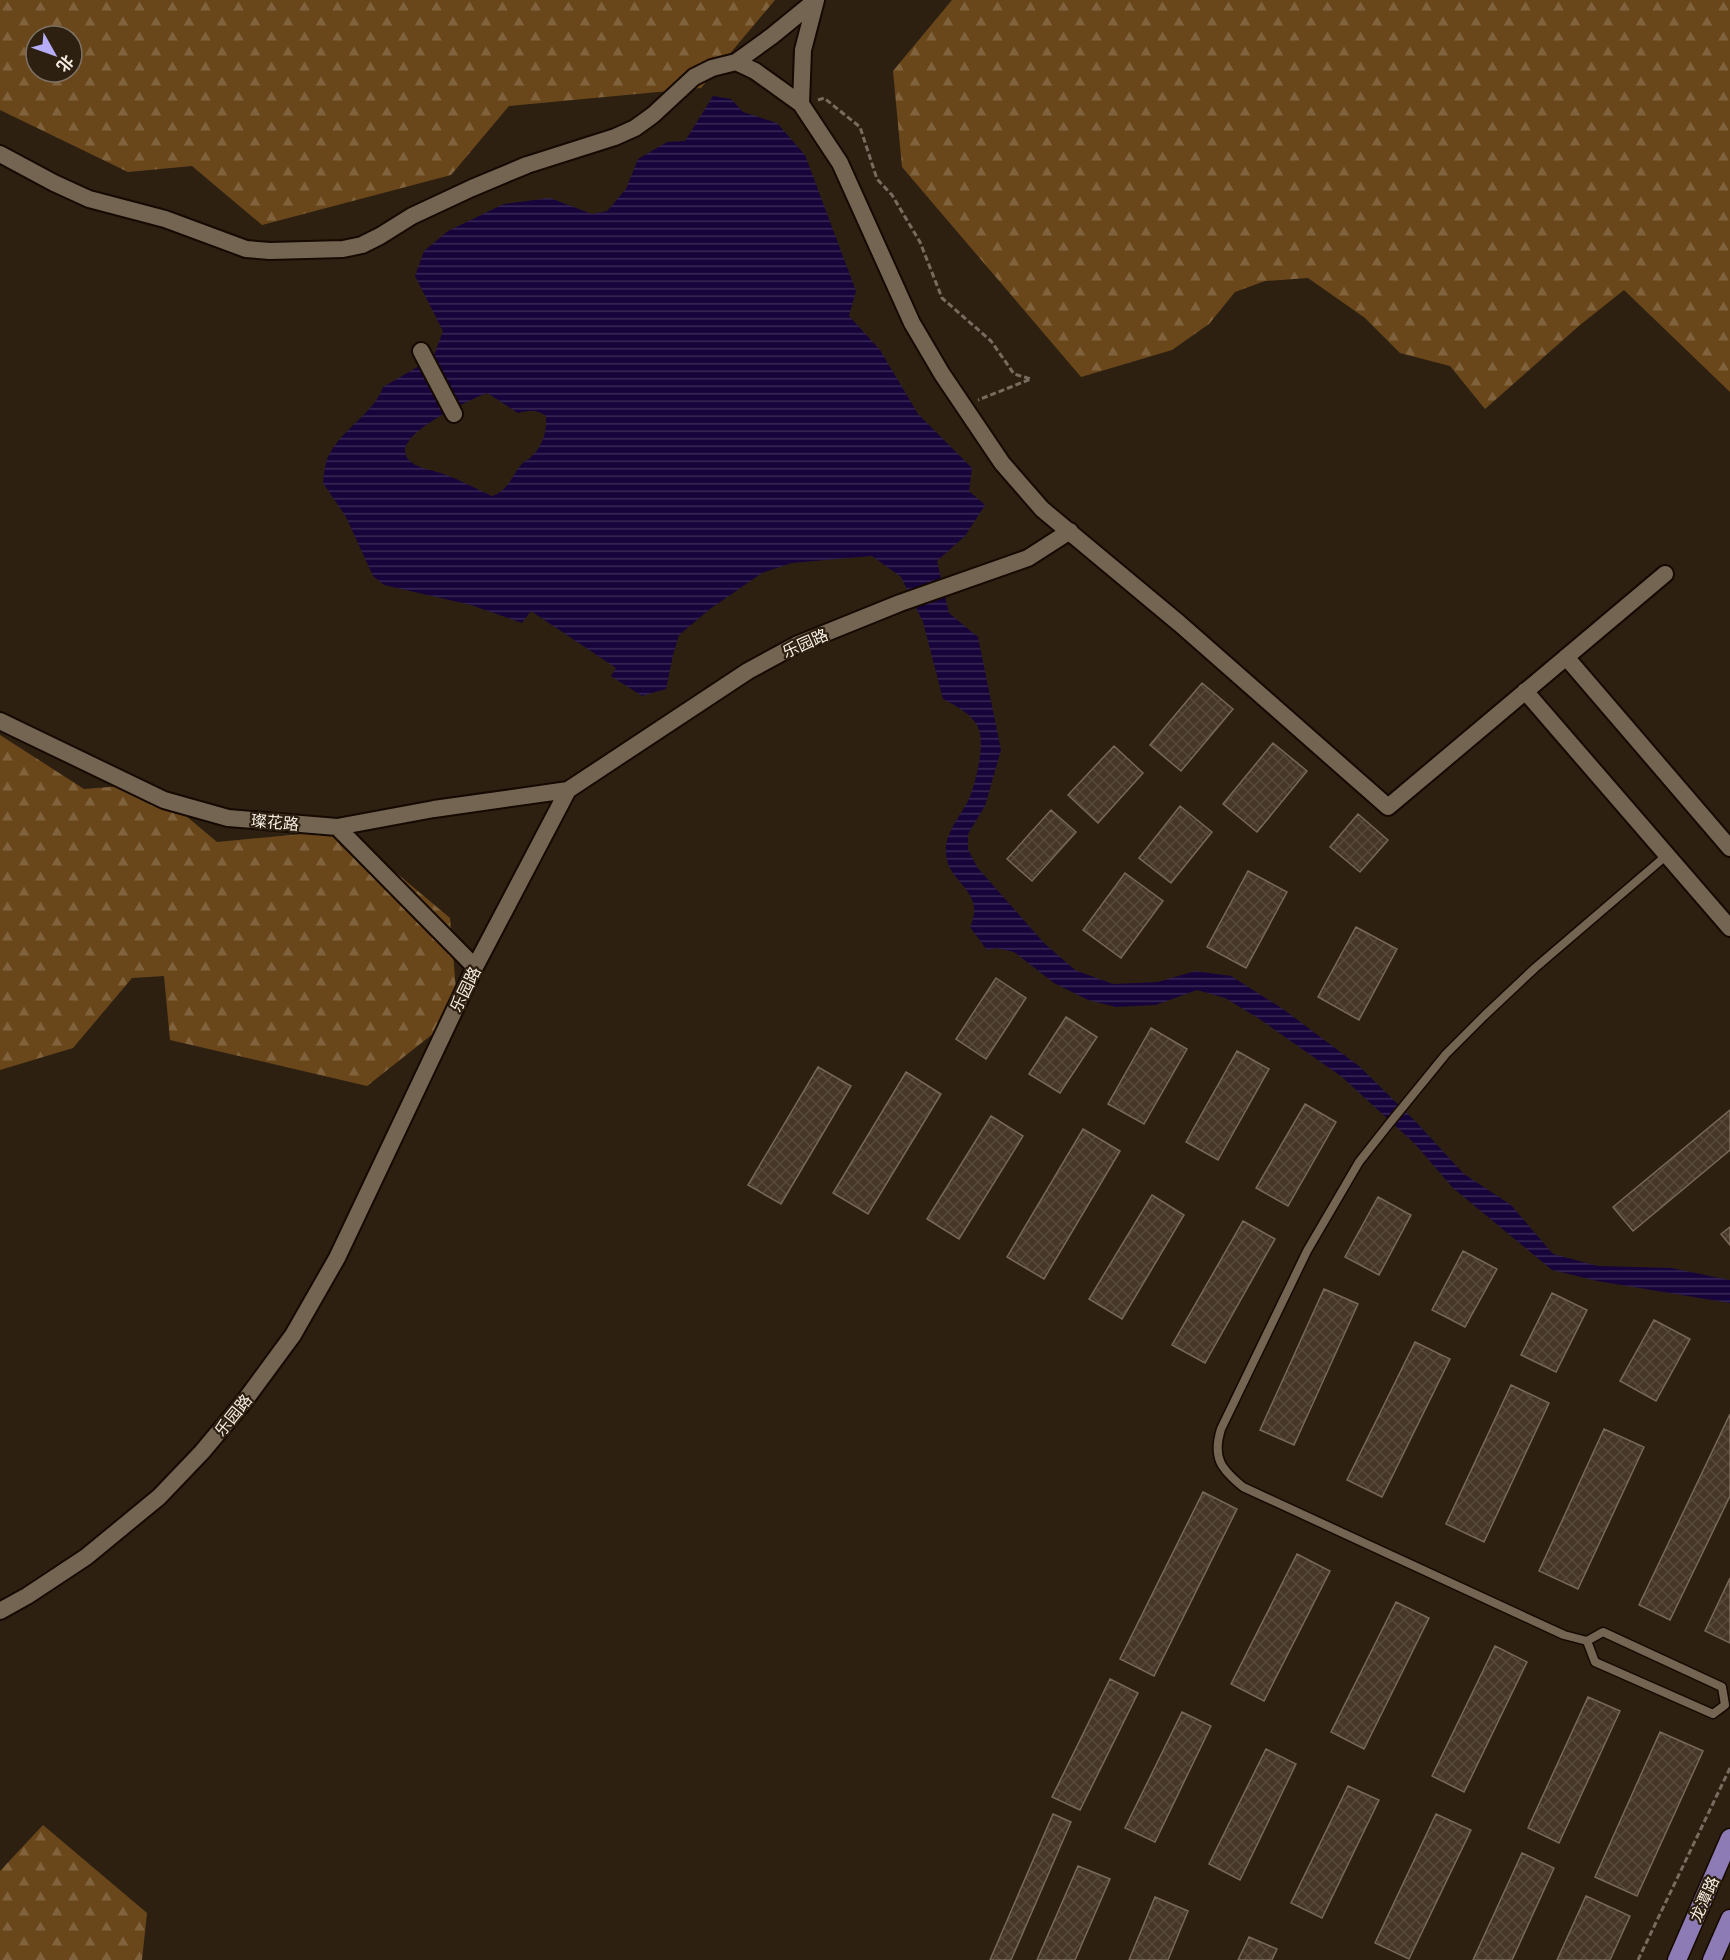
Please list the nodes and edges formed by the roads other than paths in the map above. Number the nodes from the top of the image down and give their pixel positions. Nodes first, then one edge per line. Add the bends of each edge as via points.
1 (736, 62) junction
2 (801, 104) junction
3 (0, 154) edge
4 (421, 351) dead end
5 (454, 414) dead end
6 (1070, 531) junction
7 (1665, 574) dead end
8 (1566, 657) junction
9 (1526, 691) junction
10 (0, 721) edge
11 (568, 790) junction
12 (337, 827) junction
13 (1730, 848) edge
14 (1667, 855) junction
15 (1730, 928) edge
16 (475, 968) junction
17 (0, 1611) edge
18 (1587, 1641) junction
19 (1727, 1706) edge
20 (1730, 1838) edge
21 (1730, 1918) edge
22 (1677, 1960) edge
23 (1712, 1960) edge

1 - 2 street
1 - 2 street via 816,0 802,51
1 - 3 street via 694,77 635,128 483,183 412,216 380,236 343,249 246,249 165,219 89,199
2 - 6 street via 840,163 912,322 942,374 1009,471 1042,509
4 - 5 street
6 - 9 street via 1388,807
6 - 11 street, 乐园路 via 1028,558 796,645 748,671
7 - 8 street
8 - 9 street
8 - 13 street
9 - 14 street
10 - 12 street, 璨花路 via 164,800 228,818
11 - 12 street, 璨花路
11 - 16 street, 乐园路
12 - 16 street
14 - 15 street
14 - 18 lane via 1492,1008 1446,1054 1359,1162 1307,1251 1217,1440 1218,1460 1243,1487 1564,1635
16 - 17 street, 乐园路 via 337,1258 293,1335 243,1403 159,1497 86,1557
18 - 19 lane via 1595,1662 1713,1714
18 - 19 lane via 1604,1632 1722,1687
20 - 22 main road, 龙潭路
21 - 23 main road, 龙潭路

